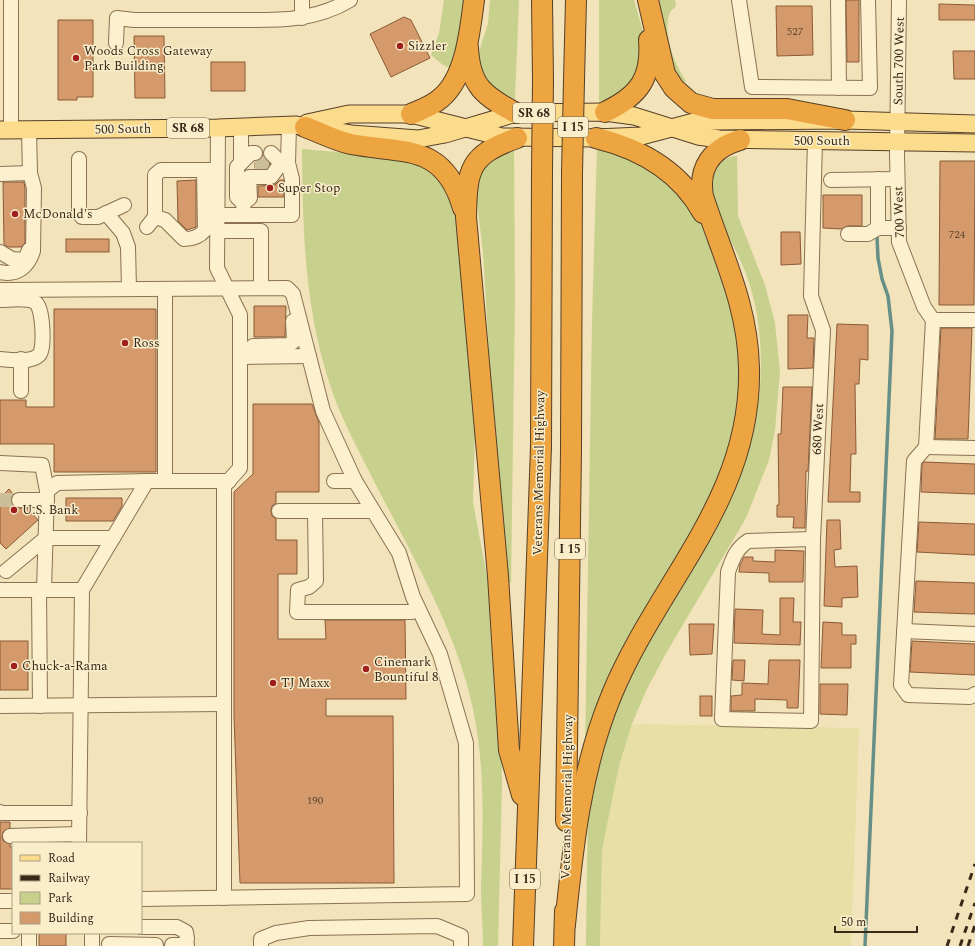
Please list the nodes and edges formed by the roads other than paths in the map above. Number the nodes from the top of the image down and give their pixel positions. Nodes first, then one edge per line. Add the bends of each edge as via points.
1 (302, 0) edge
2 (350, 0) edge
3 (474, 0) edge
4 (542, 0) edge
5 (576, 0) edge
6 (647, 0) edge
7 (739, 0) edge
8 (838, 0) edge
9 (868, 0) edge
10 (899, 0) edge
11 (11, 2) dead end
12 (302, 18) junction
13 (5, 26) edge
14 (116, 43) dead end
15 (468, 44) junction
16 (839, 88) junction
17 (6, 90) edge
18 (605, 112) junction
19 (516, 113) junction
20 (411, 114) junction
21 (845, 120) junction
22 (898, 121) junction
23 (975, 124) edge
24 (296, 126) junction
25 (218, 128) junction
26 (241, 128) junction
27 (466, 128) junction
28 (671, 128) junction
29 (6, 130) edge
30 (29, 130) junction
31 (517, 138) junction
32 (596, 138) junction
33 (740, 140) junction
34 (815, 140) junction
35 (897, 141) junction
36 (975, 143) edge
37 (255, 158) tunnel mouth
38 (79, 159) dead end
39 (278, 161) junction
40 (241, 163) junction
41 (211, 170) junction
42 (30, 173) junction
43 (0, 174) edge
44 (878, 179) junction
45 (897, 179) junction
46 (831, 180) dead end
47 (124, 205) dead end
48 (34, 208) junction
49 (244, 209) junction
50 (106, 213) junction
51 (218, 215) junction
52 (466, 218) junction
53 (878, 228) junction
54 (899, 228) junction
55 (217, 231) junction
56 (848, 234) dead end
57 (722, 250) junction
58 (0, 252) edge
59 (25, 260) junction
60 (0, 265) edge
61 (0, 272) edge
62 (228, 288) junction
63 (246, 288) junction
64 (261, 288) junction
65 (129, 289) junction
66 (165, 289) junction
67 (0, 290) edge
68 (0, 300) edge
69 (933, 320) junction
70 (975, 320) edge
71 (242, 356) junction
72 (309, 356) junction
73 (0, 359) edge
74 (21, 359) junction
75 (21, 391) dead end
76 (926, 447) junction
77 (975, 448) edge
78 (0, 463) edge
79 (147, 481) junction
80 (165, 481) junction
81 (229, 481) junction
82 (334, 481) dead end
83 (354, 481) junction
84 (47, 495) junction
85 (19, 500) tunnel mouth
86 (278, 511) dead end
87 (315, 511) junction
88 (373, 511) junction
89 (46, 538) junction
90 (113, 538) junction
91 (814, 539) junction
92 (3, 568) edge
93 (5, 590) edge
94 (41, 590) junction
95 (82, 590) junction
96 (412, 612) dead end
97 (904, 631) junction
98 (975, 634) edge
99 (975, 694) edge
100 (224, 704) junction
101 (0, 706) edge
102 (40, 706) junction
103 (81, 706) junction
104 (0, 812) edge
105 (528, 812) junction
106 (80, 813) junction
107 (10, 836) dead end
108 (42, 839) edge
109 (79, 839) edge
110 (224, 898) junction
111 (142, 899) edge
112 (0, 901) edge
113 (12, 901) edge
114 (565, 925) junction
115 (142, 927) edge
116 (0, 931) edge
117 (12, 931) edge
118 (29, 934) edge
119 (92, 934) edge
120 (110, 941) edge
121 (156, 945) dead end
122 (172, 945) edge
123 (29, 946) edge
124 (92, 946) edge
125 (261, 946) edge
126 (461, 946) edge
127 (523, 946) edge
128 (564, 946) edge

1 - 12 street
2 - 12 street via 337,8
3 - 15 highway
4 - 105 highway, Veterans Memorial Highway / I 15, bridge via 541,447
5 - 114 highway, Veterans Memorial Highway / I 15, bridge
6 - 18 highway via 650,56 644,82 630,98
6 - 21 highway via 665,74 674,88 691,103 722,110 787,109
7 - 16 street via 752,87
8 - 16 street
9 - 16 street via 870,88
10 - 22 street, South 700 West
11 - 13 street
12 - 14 street via 117,18
13 - 17 street
15 - 19 highway via 470,68 476,84 489,97
15 - 20 highway via 458,73 444,95 435,103
17 - 29 street
18 - 19 main road, 500 South / SR 68
18 - 28 main road, 500 South / SR 68 via 634,116
19 - 27 main road, 500 South / SR 68
20 - 24 main road, 500 South / SR 68 via 349,114
20 - 27 main road, 500 South / SR 68
21 - 22 main road, 500 South / SR 68
21 - 28 main road, 500 South / SR 68 via 704,121
22 - 23 main road, 500 South / SR 68
22 - 35 street, 700 West
24 - 26 main road, 500 South / SR 68
24 - 27 main road, 500 South / SR 68 via 409,139 436,137
24 - 39 street
24 - 52 highway via 350,144 412,152 426,157 455,185
25 - 26 main road, 500 South / SR 68
25 - 30 main road, 500 South / SR 68
25 - 41 street
26 - 40 street
27 - 31 main road, 500 South / SR 68
28 - 32 main road, 500 South / SR 68 via 641,136
28 - 33 main road, 500 South / SR 68 via 709,138
29 - 30 main road, 500 South / SR 68
30 - 42 street
31 - 32 main road, 500 South / SR 68
31 - 52 highway via 485,152 475,163 469,177
32 - 57 highway via 638,152 673,174 694,198
33 - 34 main road, 500 South / SR 68
33 - 57 highway via 712,155 702,176 703,196
34 - 35 main road, 500 South / SR 68
34 - 91 street, 680 West via 811,296 823,330
35 - 36 main road, 500 South / SR 68
35 - 45 street, 700 West
37 - 40 street
38 - 50 street via 79,213 82,217 98,217
39 - 49 street via 271,177 249,177 250,198
39 - 49 street via 292,179 292,215
40 - 49 street via 237,168 237,198
41 - 41 street via 161,170 155,176 151,222 165,220 184,239 202,234 205,230
41 - 51 street
42 - 43 street
42 - 48 street via 34,188
44 - 45 street
44 - 46 street
44 - 53 street
45 - 54 street, 700 West
47 - 50 street
48 - 59 street via 29,223 29,251
48 - 61 street via 33,251 30,260 15,273
49 - 51 street
50 - 65 street via 123,234 128,248
51 - 55 street
52 - 105 highway via 498,576 509,750
53 - 54 street
53 - 56 street via 868,234
54 - 69 street, 700 West via 899,242 924,307
55 - 62 street via 217,268
55 - 64 street via 261,231
57 - 114 highway via 737,290 746,326 748,398 742,438 735,466 717,505 633,652 596,736 577,815
58 - 59 street via 12,259
59 - 60 street via 12,269
62 - 63 street
62 - 66 street
62 - 71 street via 240,315
63 - 64 street
63 - 71 street via 263,297 287,298 290,302 295,336 289,345 253,346
64 - 72 street via 287,288 293,294
65 - 66 street
65 - 67 street
66 - 80 street
68 - 74 street via 32,300 41,309 42,351 33,359
69 - 70 street
69 - 76 street
71 - 72 street
71 - 81 street via 240,468
72 - 83 street via 322,411
73 - 74 street
74 - 75 street
76 - 77 street
76 - 97 street via 914,461
78 - 84 street via 42,465
79 - 80 street
79 - 84 street via 57,483
79 - 90 street
80 - 81 street
81 - 100 street via 224,486
82 - 83 street
83 - 88 street
84 - 85 street
84 - 89 street
86 - 87 street
87 - 88 street
87 - 96 street via 316,581 309,587 298,590 297,612
88 - 110 street via 400,553 413,597 440,654 466,743 467,894
89 - 90 street
89 - 92 street
89 - 94 street
90 - 95 street
91 - 91 street, 680 West via 748,541 740,547 733,558 728,572 722,719 811,721
92 - 93 street
93 - 94 street
94 - 95 street
94 - 102 street
95 - 103 street
97 - 98 street
97 - 99 street via 900,685 908,695 970,697
100 - 103 street
100 - 110 street
101 - 102 street
102 - 103 street
103 - 106 street
104 - 106 street
105 - 127 highway, Veterans Memorial Highway / I 15
106 - 109 street
107 - 108 street
108 - 109 street
110 - 111 street
112 - 113 street
114 - 128 highway, Veterans Memorial Highway / I 15
115 - 122 street via 177,926 186,932 187,942
116 - 117 street
118 - 123 street
119 - 124 street
120 - 121 street
125 - 126 street via 261,938 309,928 437,926 461,936

